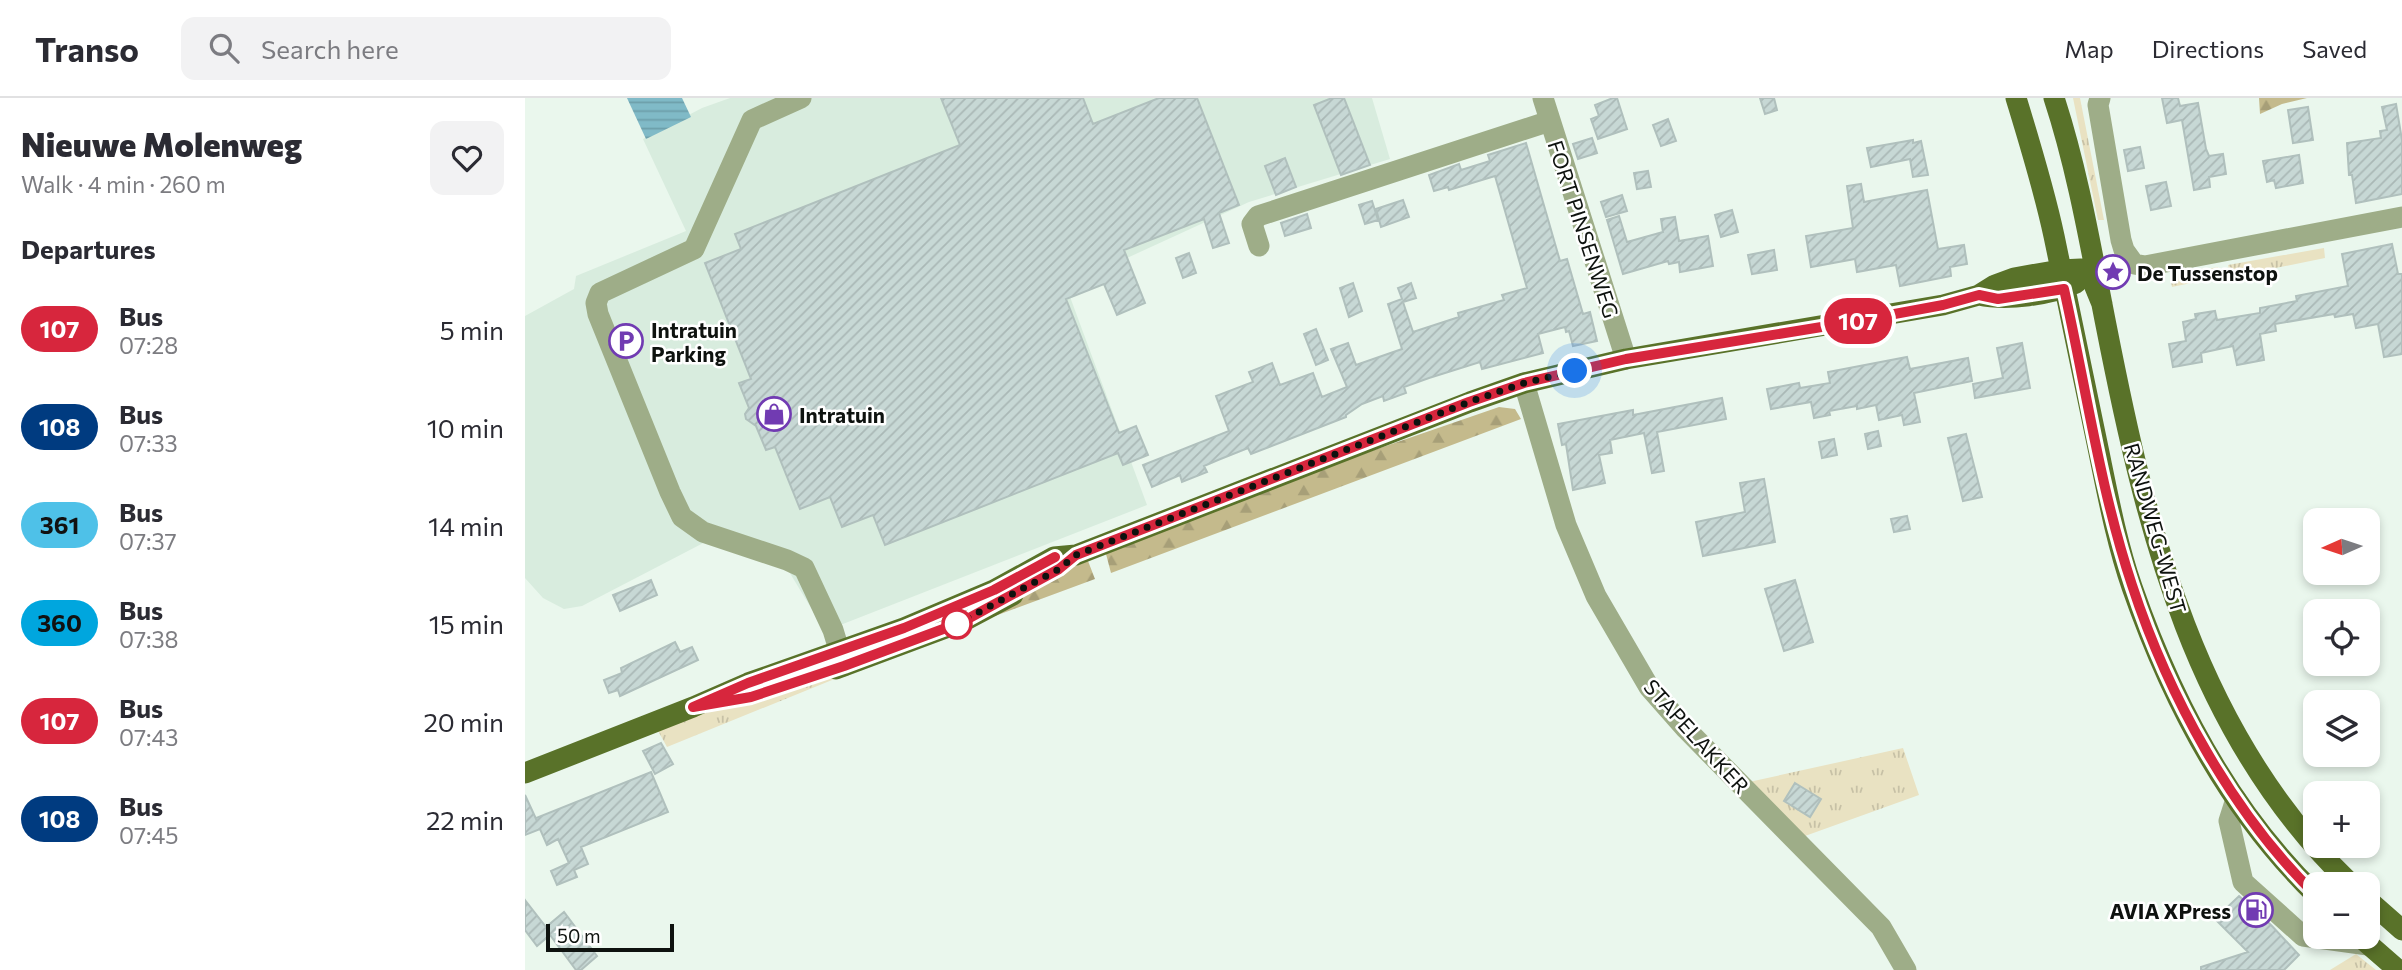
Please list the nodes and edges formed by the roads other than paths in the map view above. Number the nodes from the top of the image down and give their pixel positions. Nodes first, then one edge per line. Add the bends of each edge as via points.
1 (801, 98) edge
2 (1543, 98) edge
3 (2016, 98) edge
4 (2054, 98) edge
5 (2100, 98) edge
6 (1550, 121) junction
7 (2402, 217) edge
8 (1259, 246) dead end
9 (2091, 250) junction
10 (2085, 274) junction
11 (2062, 279) junction
12 (2102, 304) junction
13 (1626, 359) junction
14 (1524, 383) junction
15 (842, 659) junction
16 (525, 772) edge
17 (2237, 799) junction
18 (2338, 872) edge
19 (2303, 882) edge
20 (2380, 911) edge
21 (2402, 930) edge
22 (2303, 936) edge
23 (2373, 949) edge
24 (1906, 970) edge
25 (2398, 970) edge

1 - 15 street via 752,120 694,249 600,293 596,303 683,517 703,532 804,568
2 - 6 street, FORT PINSENWEG
3 - 11 main road, RANDWEG-WEST
4 - 9 main road, RANDWEG-WEST
5 - 7 street via 2121,240 2134,264 2145,266
6 - 8 street via 1258,216 1252,224
6 - 13 street, FORT PINSENWEG
9 - 10 main road
9 - 12 main road, RANDWEG-WEST
10 - 11 main road via 2081,269
10 - 12 main road
11 - 13 main road via 2014,278 1943,305
11 - 17 main road, RANDWEG-WEST via 2110,508 2132,586 2165,670
12 - 18 main road, RANDWEG-WEST via 2149,515 2166,576 2204,675 2252,763 2319,854
13 - 14 main road
14 - 15 main road via 1076,555 962,622
14 - 24 street, STAPELAKKER via 1566,525 1596,596 1649,687 1881,927
15 - 16 main road via 751,697 693,707
17 - 19 main road, RANDWEG-WEST
17 - 22 street via 2229,821 2243,882
20 - 21 main road
23 - 25 main road

